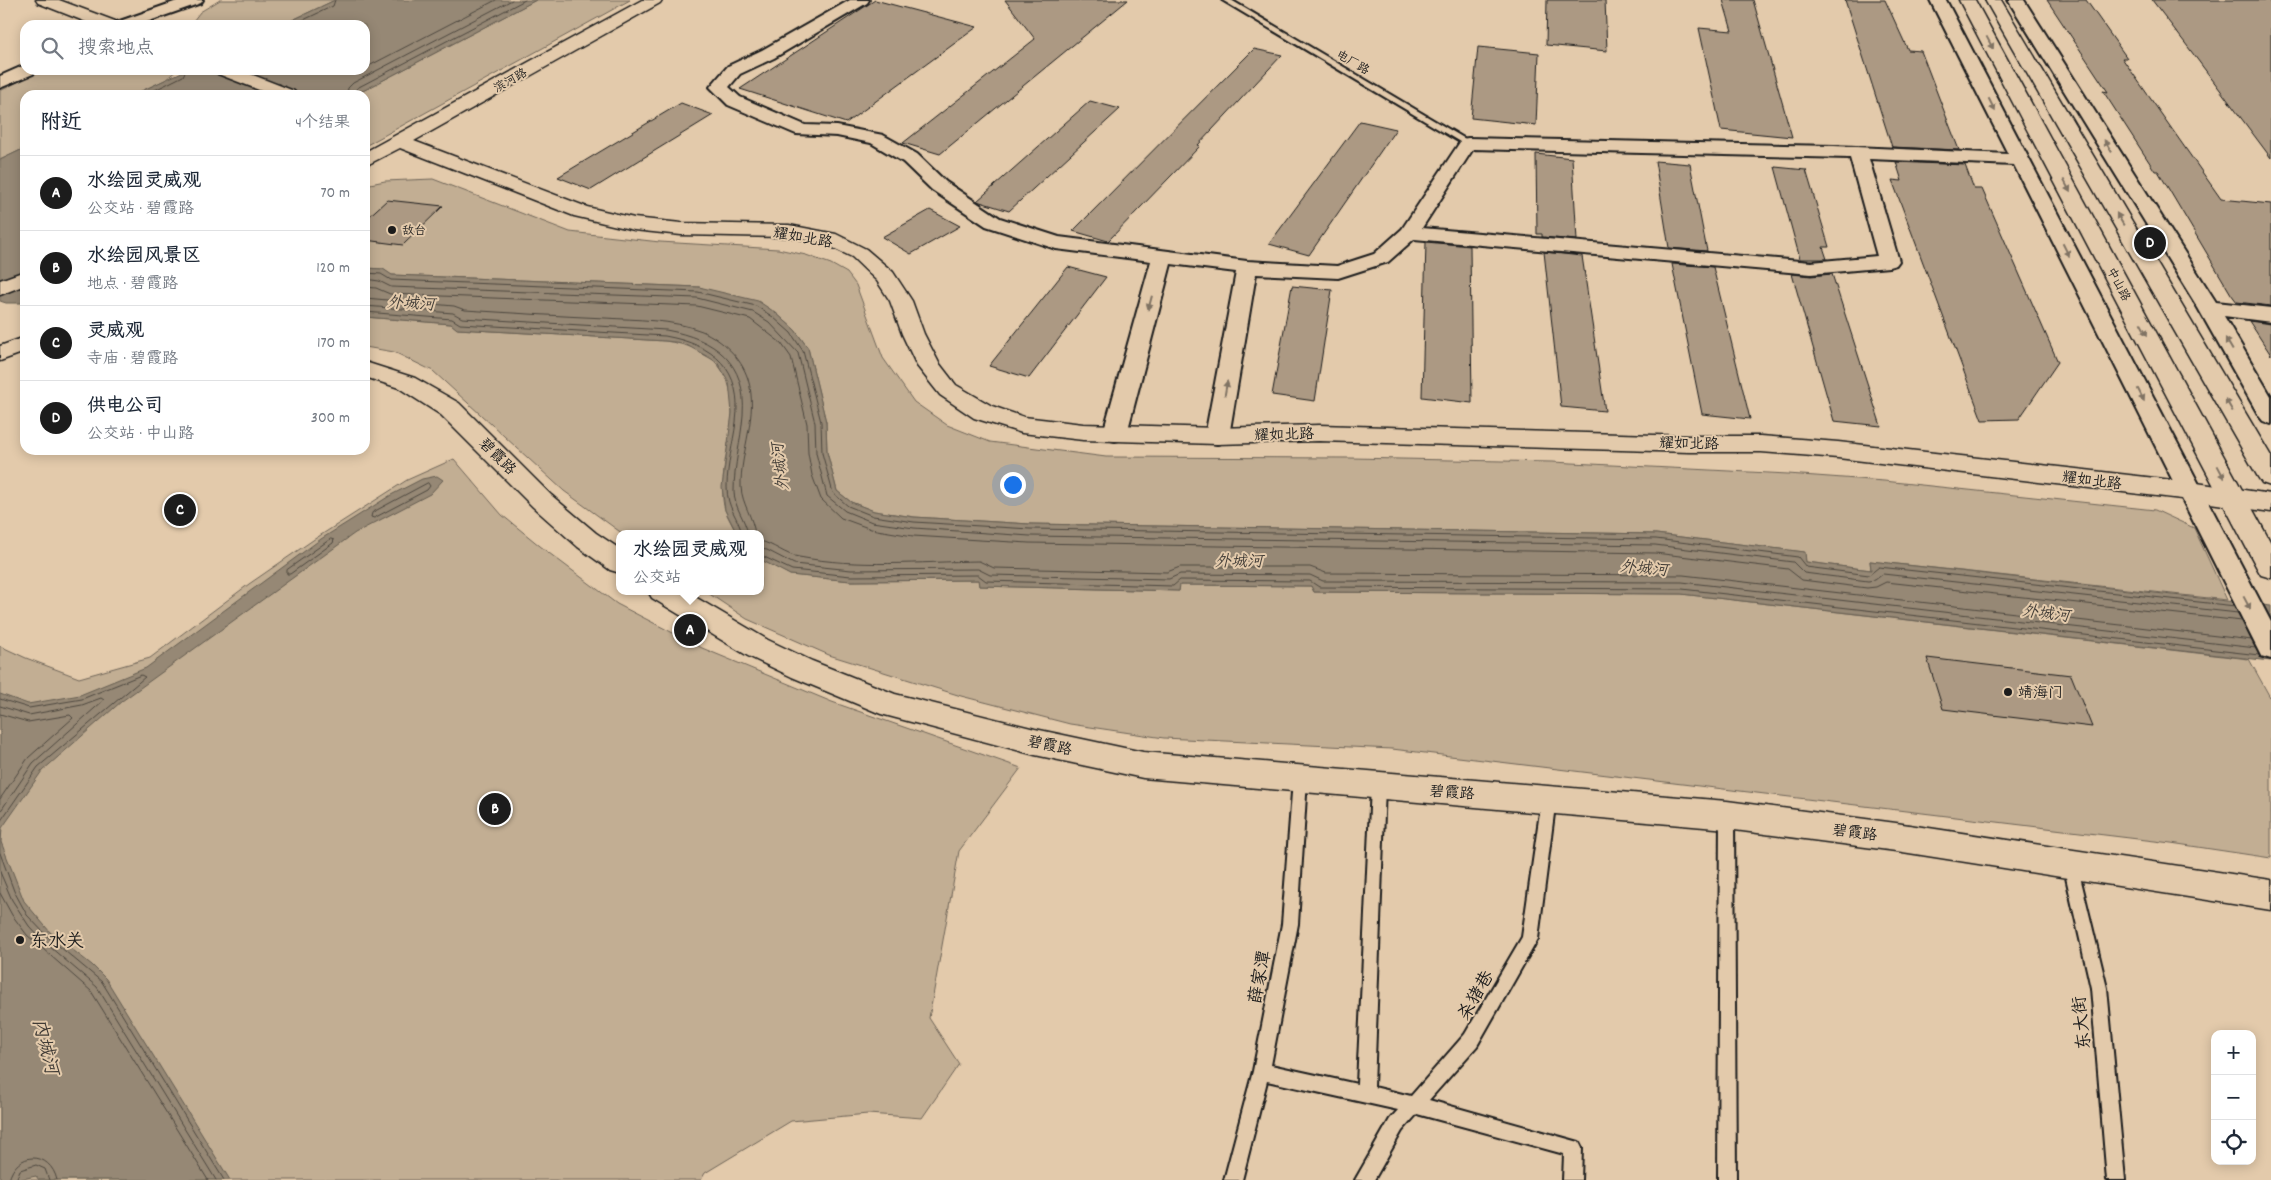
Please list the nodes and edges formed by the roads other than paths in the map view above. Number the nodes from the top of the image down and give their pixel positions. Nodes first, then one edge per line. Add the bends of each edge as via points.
1 (44, 0) edge
2 (195, 0) edge
3 (654, 0) edge
4 (861, 0) edge
5 (1226, 0) edge
6 (1938, 0) edge
7 (1967, 0) edge
8 (1993, 0) edge
9 (2016, 0) edge
10 (96, 20) edge
11 (137, 20) edge
12 (20, 73) edge
13 (237, 75) edge
14 (0, 83) edge
15 (275, 90) edge
16 (398, 141) junction
17 (1468, 142) junction
18 (1858, 154) junction
19 (370, 157) edge
20 (2020, 160) junction
21 (1409, 233) junction
22 (1163, 256) junction
23 (1246, 267) junction
24 (20, 279) edge
25 (0, 288) edge
26 (2209, 308) junction
27 (2271, 315) edge
28 (0, 341) edge
29 (20, 343) edge
30 (20, 345) edge
31 (0, 354) edge
32 (370, 371) edge
33 (2271, 416) edge
34 (1115, 433) junction
35 (1217, 436) junction
36 (2271, 477) edge
37 (2190, 491) junction
38 (2234, 497) junction
39 (2271, 503) edge
40 (616, 560) edge
41 (2270, 567) edge
42 (669, 595) edge
43 (2271, 648) edge
44 (1300, 779) junction
45 (1378, 786) junction
46 (1549, 798) junction
47 (1727, 815) junction
48 (2070, 864) junction
49 (2271, 895) edge
50 (1261, 1071) junction
51 (1365, 1093) junction
52 (1414, 1104) junction
53 (1233, 1180) edge
54 (1364, 1180) edge
55 (1572, 1180) edge
56 (1727, 1180) edge
57 (2116, 1180) edge

1 - 10 street
2 - 11 street
3 - 16 street, 滨河路
4 - 22 street via 734,70 719,87 734,101 802,130 837,131 877,139 910,158 939,186 992,222 1056,243
5 - 17 lane, 电厂路
6 -> 20 street
7 -> 38 street, 中山路
36 -> 8 street
26 -> 9 street
12 - 14 street
13 - 15 street
16 - 19 street, 滨河路
16 - 34 street, 耀如北路 via 514,188 590,214 634,224 682,229 789,231 829,238 859,253 884,277 901,301 929,366 948,390 983,412 1022,425
17 - 18 street
17 - 21 street
18 - 20 street
18 - 21 street via 1890,261 1811,268
20 -> 37 street
21 - 23 street via 1381,258 1338,272
22 - 23 street
22 -> 34 street
35 -> 23 street
24 - 25 street
26 - 27 street
33 -> 26 street
28 - 29 street
30 - 31 street
32 - 40 street, 碧霞路 via 406,382 450,409 542,500 587,540
34 - 35 street, 耀如北路
35 - 37 street, 耀如北路 via 1319,433 1761,444
37 - 38 street, 耀如北路
37 -> 43 street
38 - 39 street, 耀如北路
38 - 41 street, 中山路
42 - 44 street, 碧霞路 via 758,648 892,706 1034,742 1157,767
44 - 45 street, 碧霞路
44 - 50 lane, 薛家潭 via 1290,924
45 - 46 street, 碧霞路
45 - 51 lane
46 - 47 street, 碧霞路
46 - 52 lane, 杀猪巷 via 1530,939 1471,1040
47 - 48 street, 碧霞路
47 - 56 lane
48 - 49 street, 碧霞路
48 - 57 lane, 东大街 via 2098,988
50 - 51 lane
50 - 53 lane, 薛家潭
51 - 52 lane
52 - 54 lane, 杀猪巷 via 1396,1126
52 - 55 lane via 1573,1148

